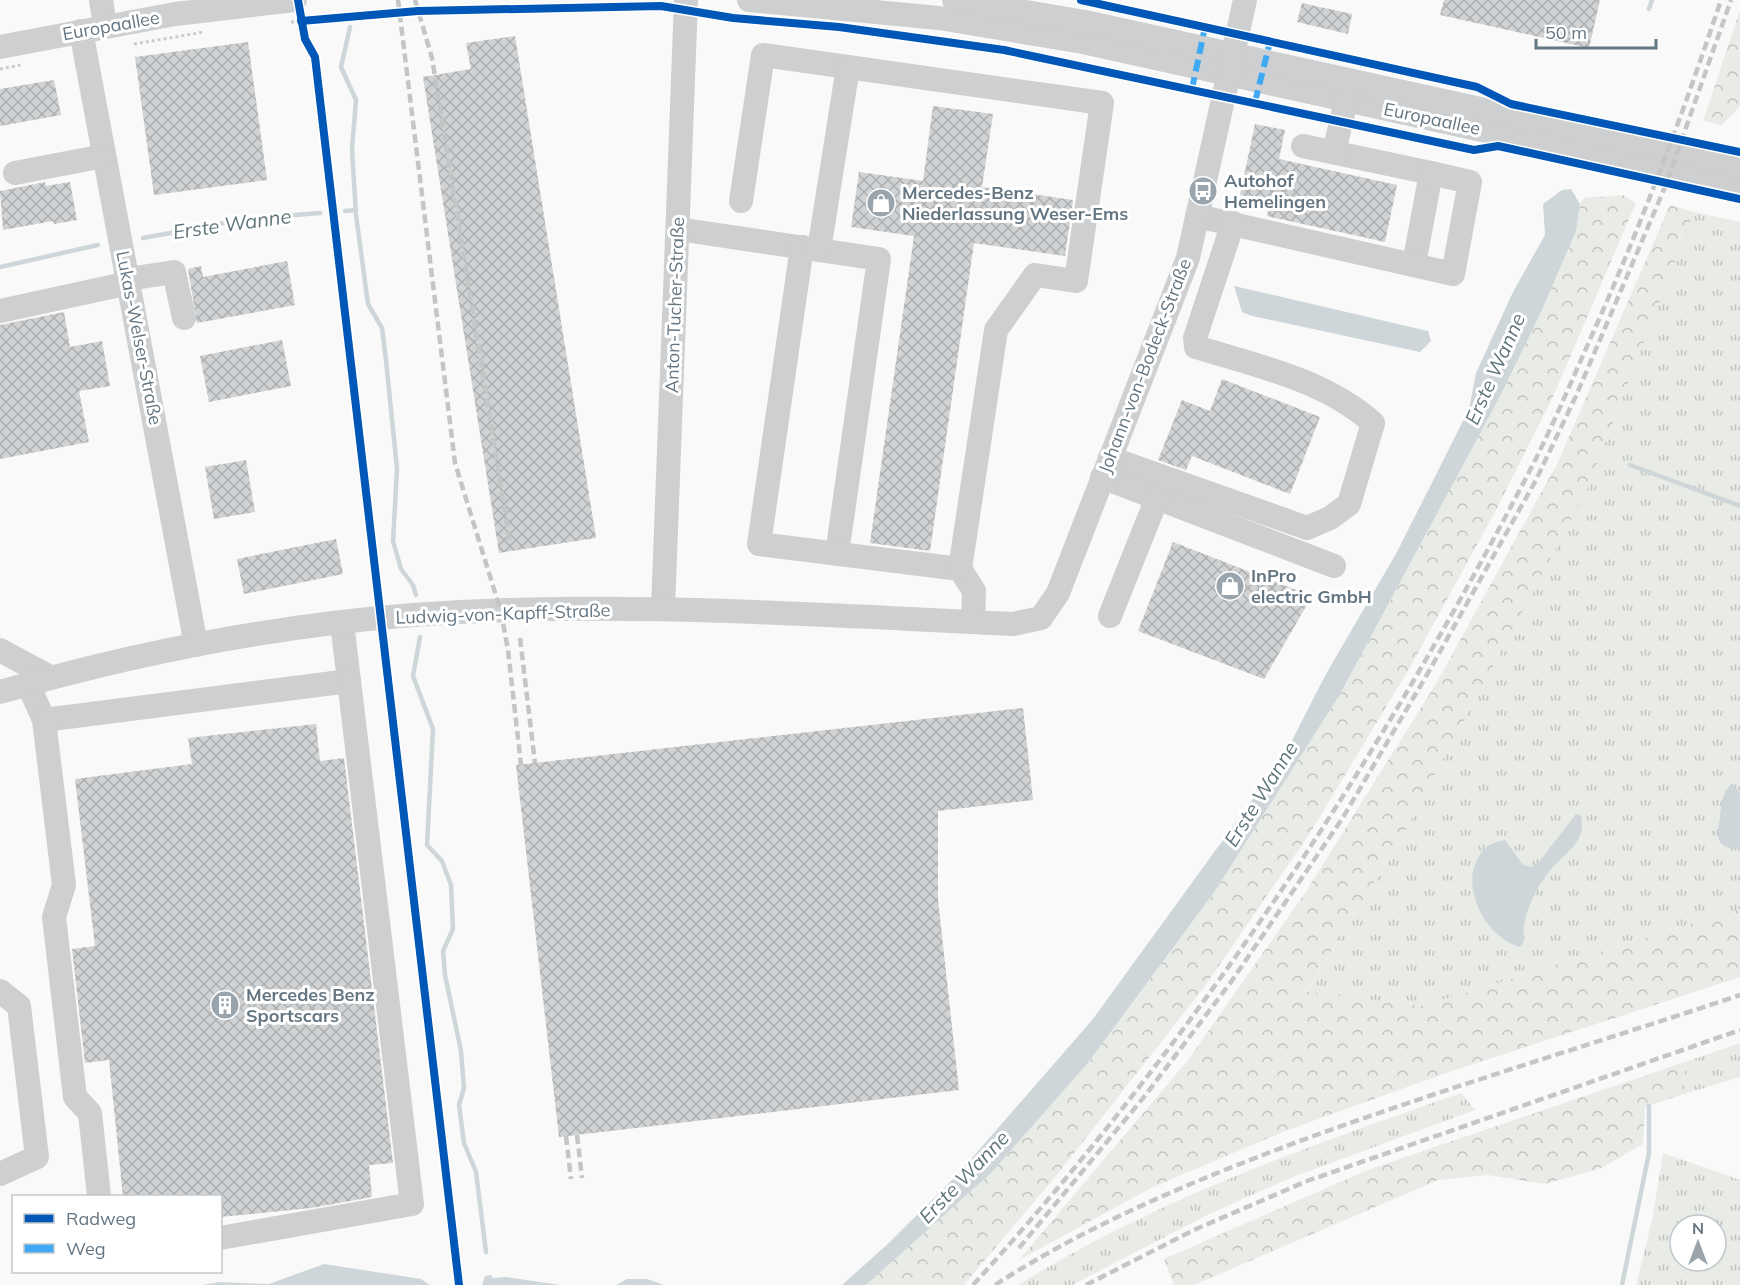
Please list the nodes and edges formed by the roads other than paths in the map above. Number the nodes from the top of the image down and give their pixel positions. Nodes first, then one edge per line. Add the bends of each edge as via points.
1 (101, 0) edge
2 (686, 0) edge
3 (749, 0) edge
4 (954, 0) edge
5 (1244, 0) edge
6 (274, 8) edge
7 (298, 11) edge
8 (105, 26) junction
9 (81, 31) junction
10 (0, 47) edge
11 (1231, 65) junction
12 (848, 67) junction
13 (1346, 101) junction
14 (1304, 146) dead end
15 (1334, 153) junction
16 (105, 156) junction
17 (1740, 166) edge
18 (15, 173) dead end
19 (1431, 173) junction
20 (1740, 187) edge
21 (741, 201) dead end
22 (1197, 216) junction
23 (1233, 223) junction
24 (678, 229) junction
25 (810, 249) junction
26 (1414, 264) junction
27 (128, 281) junction
28 (0, 311) edge
29 (184, 318) dead end
30 (1106, 467) junction
31 (1156, 498) junction
32 (837, 554) junction
33 (1334, 566) dead end
34 (960, 569) junction
35 (663, 609) junction
36 (1110, 616) dead end
37 (972, 622) junction
38 (342, 623) junction
39 (1013, 624) joint
40 (196, 645) junction
41 (0, 650) edge
42 (39, 681) junction
43 (349, 681) junction
44 (0, 692) edge
45 (44, 720) junction
46 (0, 991) edge
47 (0, 1174) edge
48 (99, 1195) edge
49 (222, 1238) edge

1 - 8 street
2 - 24 street, Anton-Tucher-Straße
3 - 11 street, Europaallee via 939,18
4 - 11 street, Europaallee via 1085,22
5 - 11 street
6 - 7 street, Europaallee
6 - 8 street, Europaallee
8 - 9 street, Europaallee
9 - 10 street, Europaallee
9 - 16 street, Lukas-Welser-Straße
11 - 13 street, Europaallee
11 - 17 street, Europaallee
11 - 22 street, Johann-von-Bodeck-Straße
12 - 21 street via 763,55
12 - 25 street
12 - 34 street via 1102,103 1076,281 1035,275 996,330
13 - 15 street
13 - 20 street, Europaallee
14 - 15 street
15 - 19 street
16 - 18 street
16 - 27 street, Lukas-Welser-Straße
19 - 26 street
19 - 26 street via 1470,182 1453,274
22 - 23 street
22 - 30 street, Johann-von-Bodeck-Straße via 1174,297
23 - 26 street
23 - 30 street via 1195,339 1196,347 1311,383 1354,406 1373,423 1349,504 1307,528
24 - 25 street
24 - 35 street, Anton-Tucher-Straße
25 - 32 street via 879,259
25 - 32 street via 759,544
27 - 28 street
27 - 29 street via 174,272
27 - 40 street, Lukas-Welser-Straße
30 - 31 street
30 - 39 street, Johann-von-Bodeck-Straße via 1051,607 1041,618
31 - 33 street
31 - 36 street
32 - 34 street
34 - 37 street via 974,591
35 - 37 street, Ludwig-von-Kapff-Straße
35 - 38 street, Ludwig-von-Kapff-Straße via 465,612
37 - 39 street, Ludwig-von-Kapff-Straße
38 - 40 street, Ludwig-von-Kapff-Straße
38 - 43 street
40 - 42 street, Ludwig-von-Kapff-Straße
41 - 42 street
42 - 44 street, Ludwig-von-Kapff-Straße
42 - 45 street
43 - 45 street
43 - 49 street via 412,1204
45 - 48 street via 64,885 54,917 75,1097 90,1113
46 - 47 street via 19,1006 37,1157

